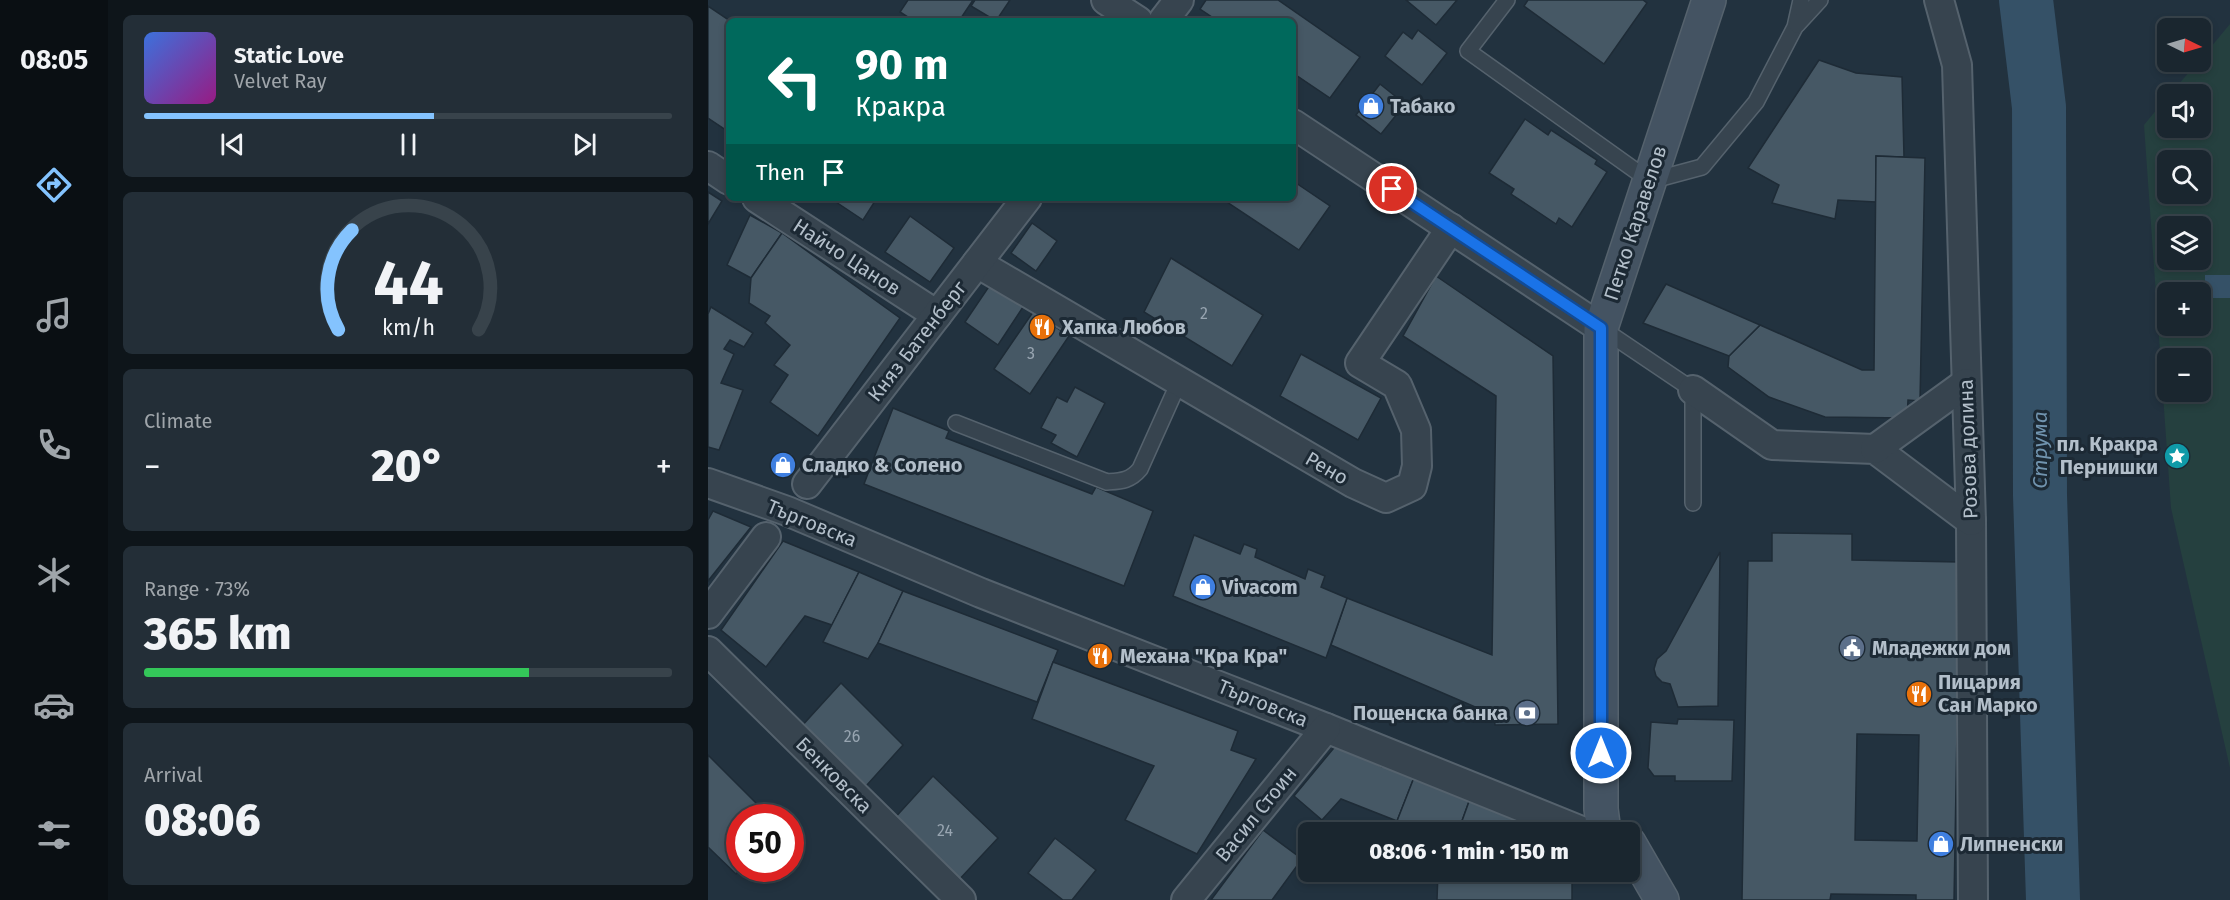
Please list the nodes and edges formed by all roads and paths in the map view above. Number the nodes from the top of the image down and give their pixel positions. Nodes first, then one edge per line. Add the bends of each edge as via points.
1 (1106, 0) edge
2 (1179, 0) edge
3 (1507, 0) edge
4 (1710, 0) edge
5 (1801, 0) edge
6 (1820, 0) edge
7 (1940, 0) edge
8 (1133, 18) edge
9 (1165, 18) edge
10 (1795, 27) junction
11 (1296, 126) edge
12 (708, 166) edge
13 (726, 178) edge
14 (1650, 181) junction
15 (762, 201) edge
16 (1025, 201) edge
17 (1451, 228) junction
18 (977, 263) junction
19 (937, 315) junction
20 (1601, 328) junction
21 (1179, 381) junction
22 (1966, 383) junction
23 (1693, 390) junction
24 (956, 423) dead end
25 (1875, 449) junction
26 (708, 483) edge
27 (807, 484) dead end
28 (1694, 503) dead end
29 (1971, 521) junction
30 (766, 537) dead end
31 (708, 614) edge
32 (708, 651) edge
33 (1326, 728) junction
34 (1601, 777) junction
35 (1559, 822) edge
36 (1603, 822) edge
37 (1617, 822) edge
38 (1640, 868) edge
39 (1634, 882) edge
40 (961, 900) edge
41 (1186, 900) edge
42 (1638, 900) edge
43 (1662, 900) edge
44 (1973, 900) edge

1 - 8 street
2 - 9 street
3 - 14 lane via 1468,51
4 - 14 main road, Петко Каравелов
5 - 10 lane
6 - 10 lane
7 - 22 street, Розова долина via 1957,65
10 - 14 lane via 1756,102 1702,167
11 - 17 street
12 - 13 street
14 - 20 main road, Петко Каравелов
15 - 19 street, Найчо Цанов
16 - 18 street, Княз Батенберг
17 - 20 street
17 - 21 street, Рено via 1360,363 1397,386 1416,430 1417,466 1412,486 1386,498 1353,483
18 - 19 street, Княз Батенберг
18 - 21 street, Рено
19 - 27 street, Княз Батенберг
20 - 23 lane
20 - 34 main road, Петко Каравелов
21 - 24 lane via 1140,469 1123,481 1107,482
22 - 25 street
22 - 29 street, Розова долина
23 - 25 street via 1772,445
23 - 28 lane
25 - 29 street
26 - 33 street, Търговска
29 - 44 street, Розова долина
30 - 31 street
32 - 40 street, Бенковска
33 - 35 street, Търговска
33 - 41 street, Васил Стоин
34 - 36 main road, Петко Каравелов
34 - 37 main road, Петко Каравелов
38 - 43 main road, Петко Каравелов
39 - 42 main road, Петко Каравелов

